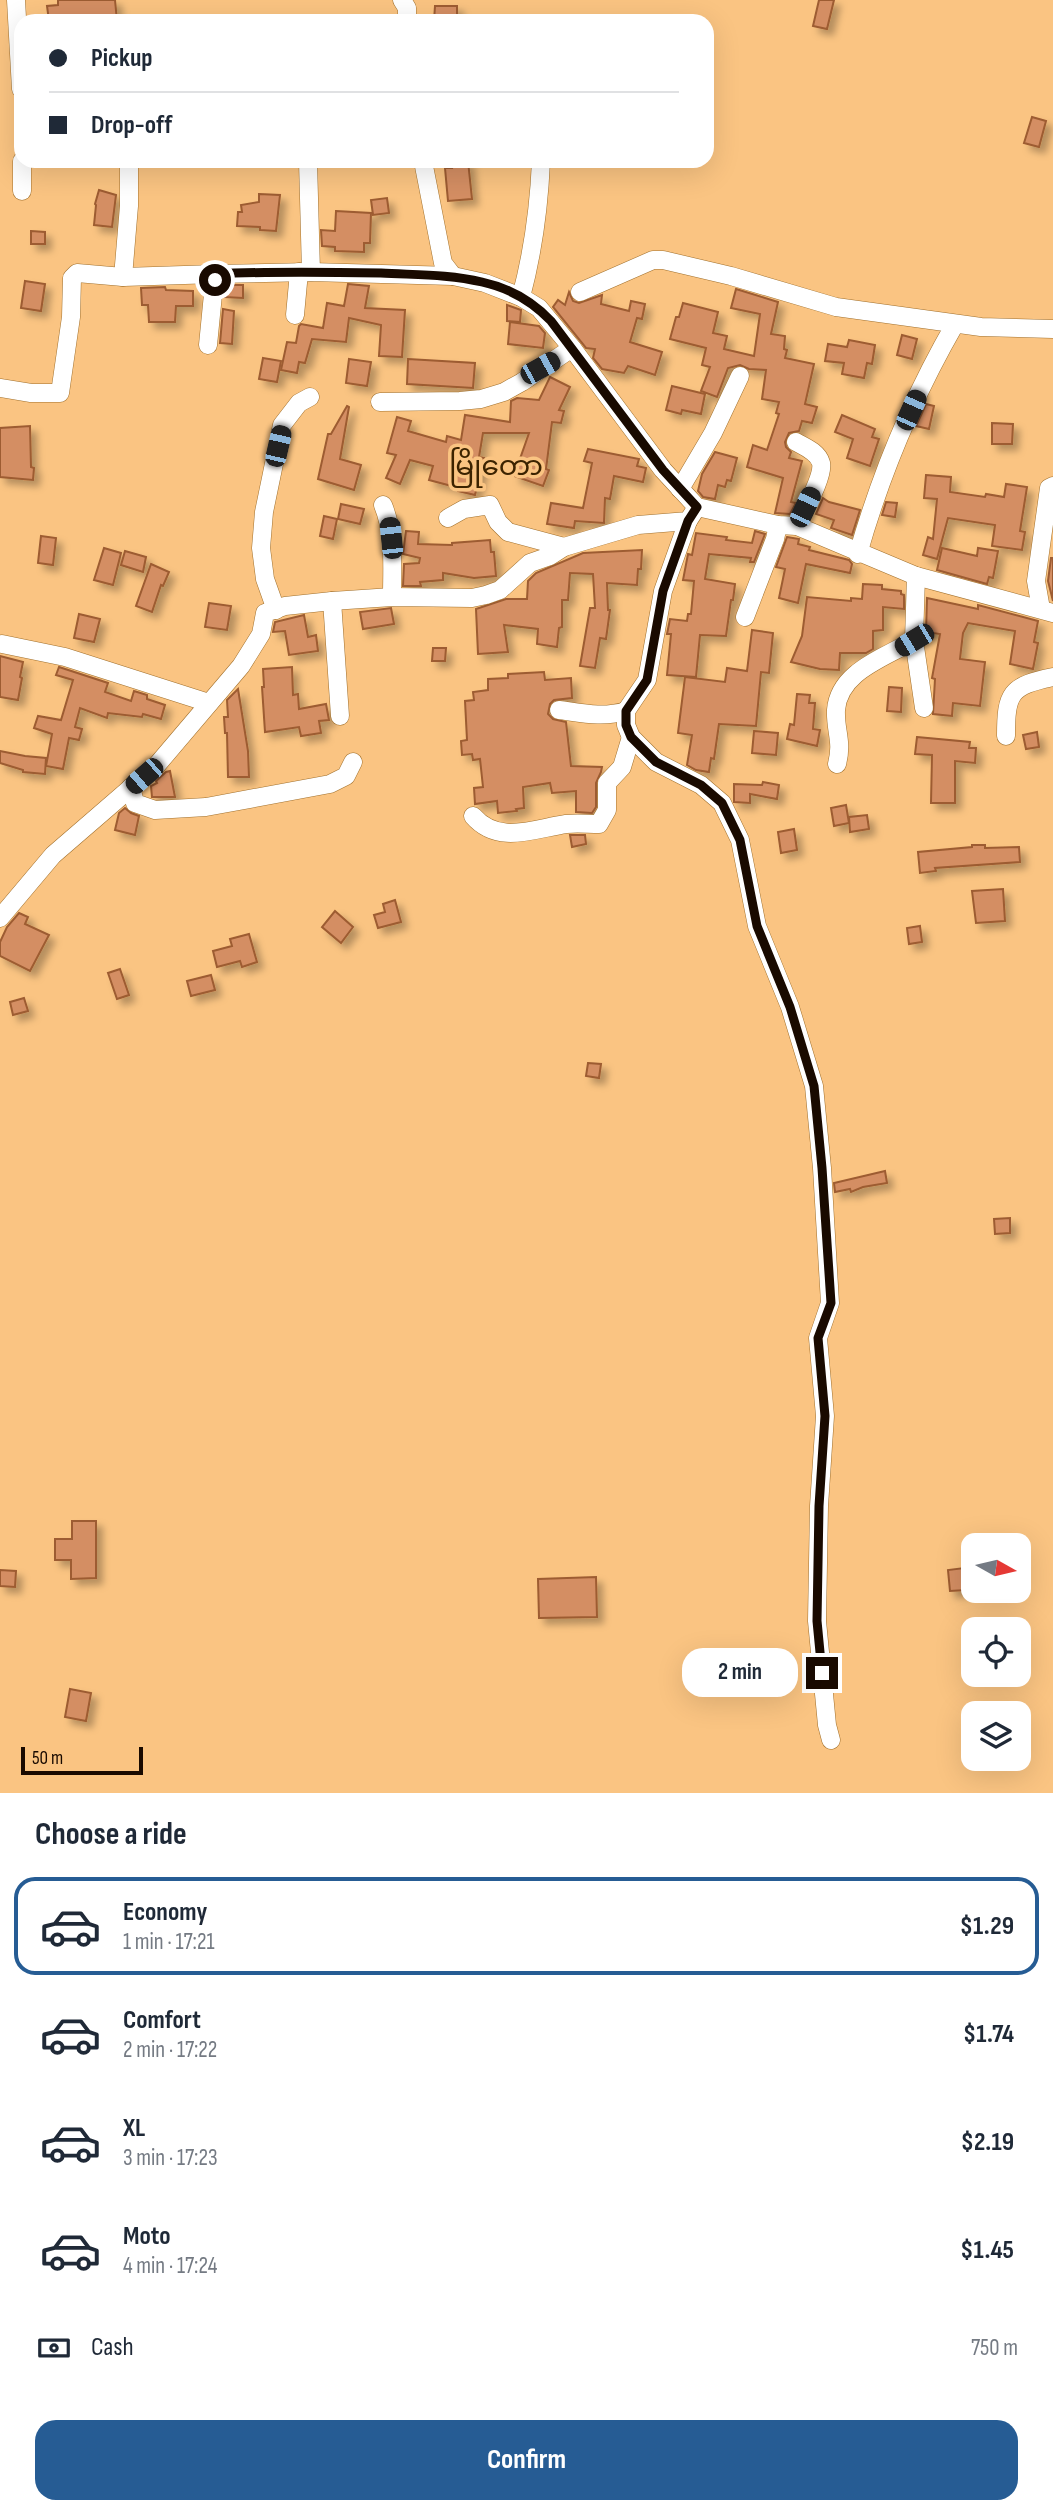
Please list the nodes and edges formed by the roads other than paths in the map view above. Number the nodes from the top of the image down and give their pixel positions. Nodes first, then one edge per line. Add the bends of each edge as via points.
1 (22, 168) edge
2 (129, 168) edge
3 (308, 168) edge
4 (424, 168) edge
5 (541, 168) edge
6 (22, 191) dead end
7 (305, 272) junction
8 (215, 274) junction
9 (453, 276) junction
10 (123, 277) junction
11 (580, 292) dead end
12 (521, 297) junction
13 (295, 315) dead end
14 (955, 324) junction
15 (1053, 329) edge
16 (208, 345) dead end
17 (572, 348) junction
18 (740, 376) dead end
19 (0, 388) edge
20 (310, 397) dead end
21 (380, 402) dead end
22 (796, 442) dead end
23 (1053, 486) edge
24 (680, 489) junction
25 (383, 505) dead end
26 (692, 514) junction
27 (448, 518) dead end
28 (778, 525) junction
29 (797, 526) junction
30 (564, 547) junction
31 (858, 554) junction
32 (916, 576) junction
33 (392, 597) junction
34 (332, 601) junction
35 (276, 610) junction
36 (1047, 611) edge
37 (745, 617) dead end
38 (914, 640) junction
39 (2, 644) dead end
40 (1053, 677) edge
41 (209, 703) junction
42 (924, 708) dead end
43 (559, 710) dead end
44 (626, 711) junction
45 (340, 716) dead end
46 (1006, 736) dead end
47 (631, 737) junction
48 (353, 762) dead end
49 (837, 764) dead end
50 (131, 787) junction
51 (473, 816) dead end
52 (0, 918) edge
53 (831, 1740) dead end

1 - 6 street
2 - 10 street
3 - 7 street
4 - 9 street via 443,263
5 - 12 street via 531,259
7 - 8 street
7 - 9 street
7 - 13 street
8 - 10 street
8 - 16 street
9 - 12 street
10 - 19 street via 77,273 72,278 60,393
11 - 14 street via 653,260 663,260 836,307
12 - 17 street via 539,308
14 - 15 street
14 - 31 street via 929,369 885,468
17 - 21 street via 522,382 481,399
17 - 24 street
18 - 24 street
20 - 35 street via 299,403 282,425 264,512 261,548
22 - 29 street via 814,452 821,463
23 - 36 street via 1047,499 1036,581
24 - 26 street
25 - 33 street via 390,520
26 - 28 street
26 - 30 street
26 - 44 street via 663,591 647,680
27 - 30 street via 464,509 490,505 508,532
28 - 29 street
28 - 37 street
29 - 31 street
30 - 33 street via 530,563 500,590 486,595
31 - 32 street
32 - 36 street
32 - 38 street
33 - 34 street
34 - 35 street
34 - 45 street
35 - 41 street via 265,613 252,650
38 - 42 street
38 - 49 street via 858,670 845,686 836,713 841,749
39 - 41 street via 65,657
40 - 46 street via 1031,681 1013,693 1006,712
41 - 50 street via 156,766
43 - 44 street via 597,716
44 - 47 street
47 - 51 street via 622,767 607,783 607,810 599,824 504,834 480,825
47 - 53 street via 663,767 701,785 722,803 740,840 757,926 790,1007 814,1086 831,1303 818,1338 825,1416 817,1621
48 - 50 street via 346,776 330,785 206,807 155,810 135,803
50 - 52 street via 52,855

